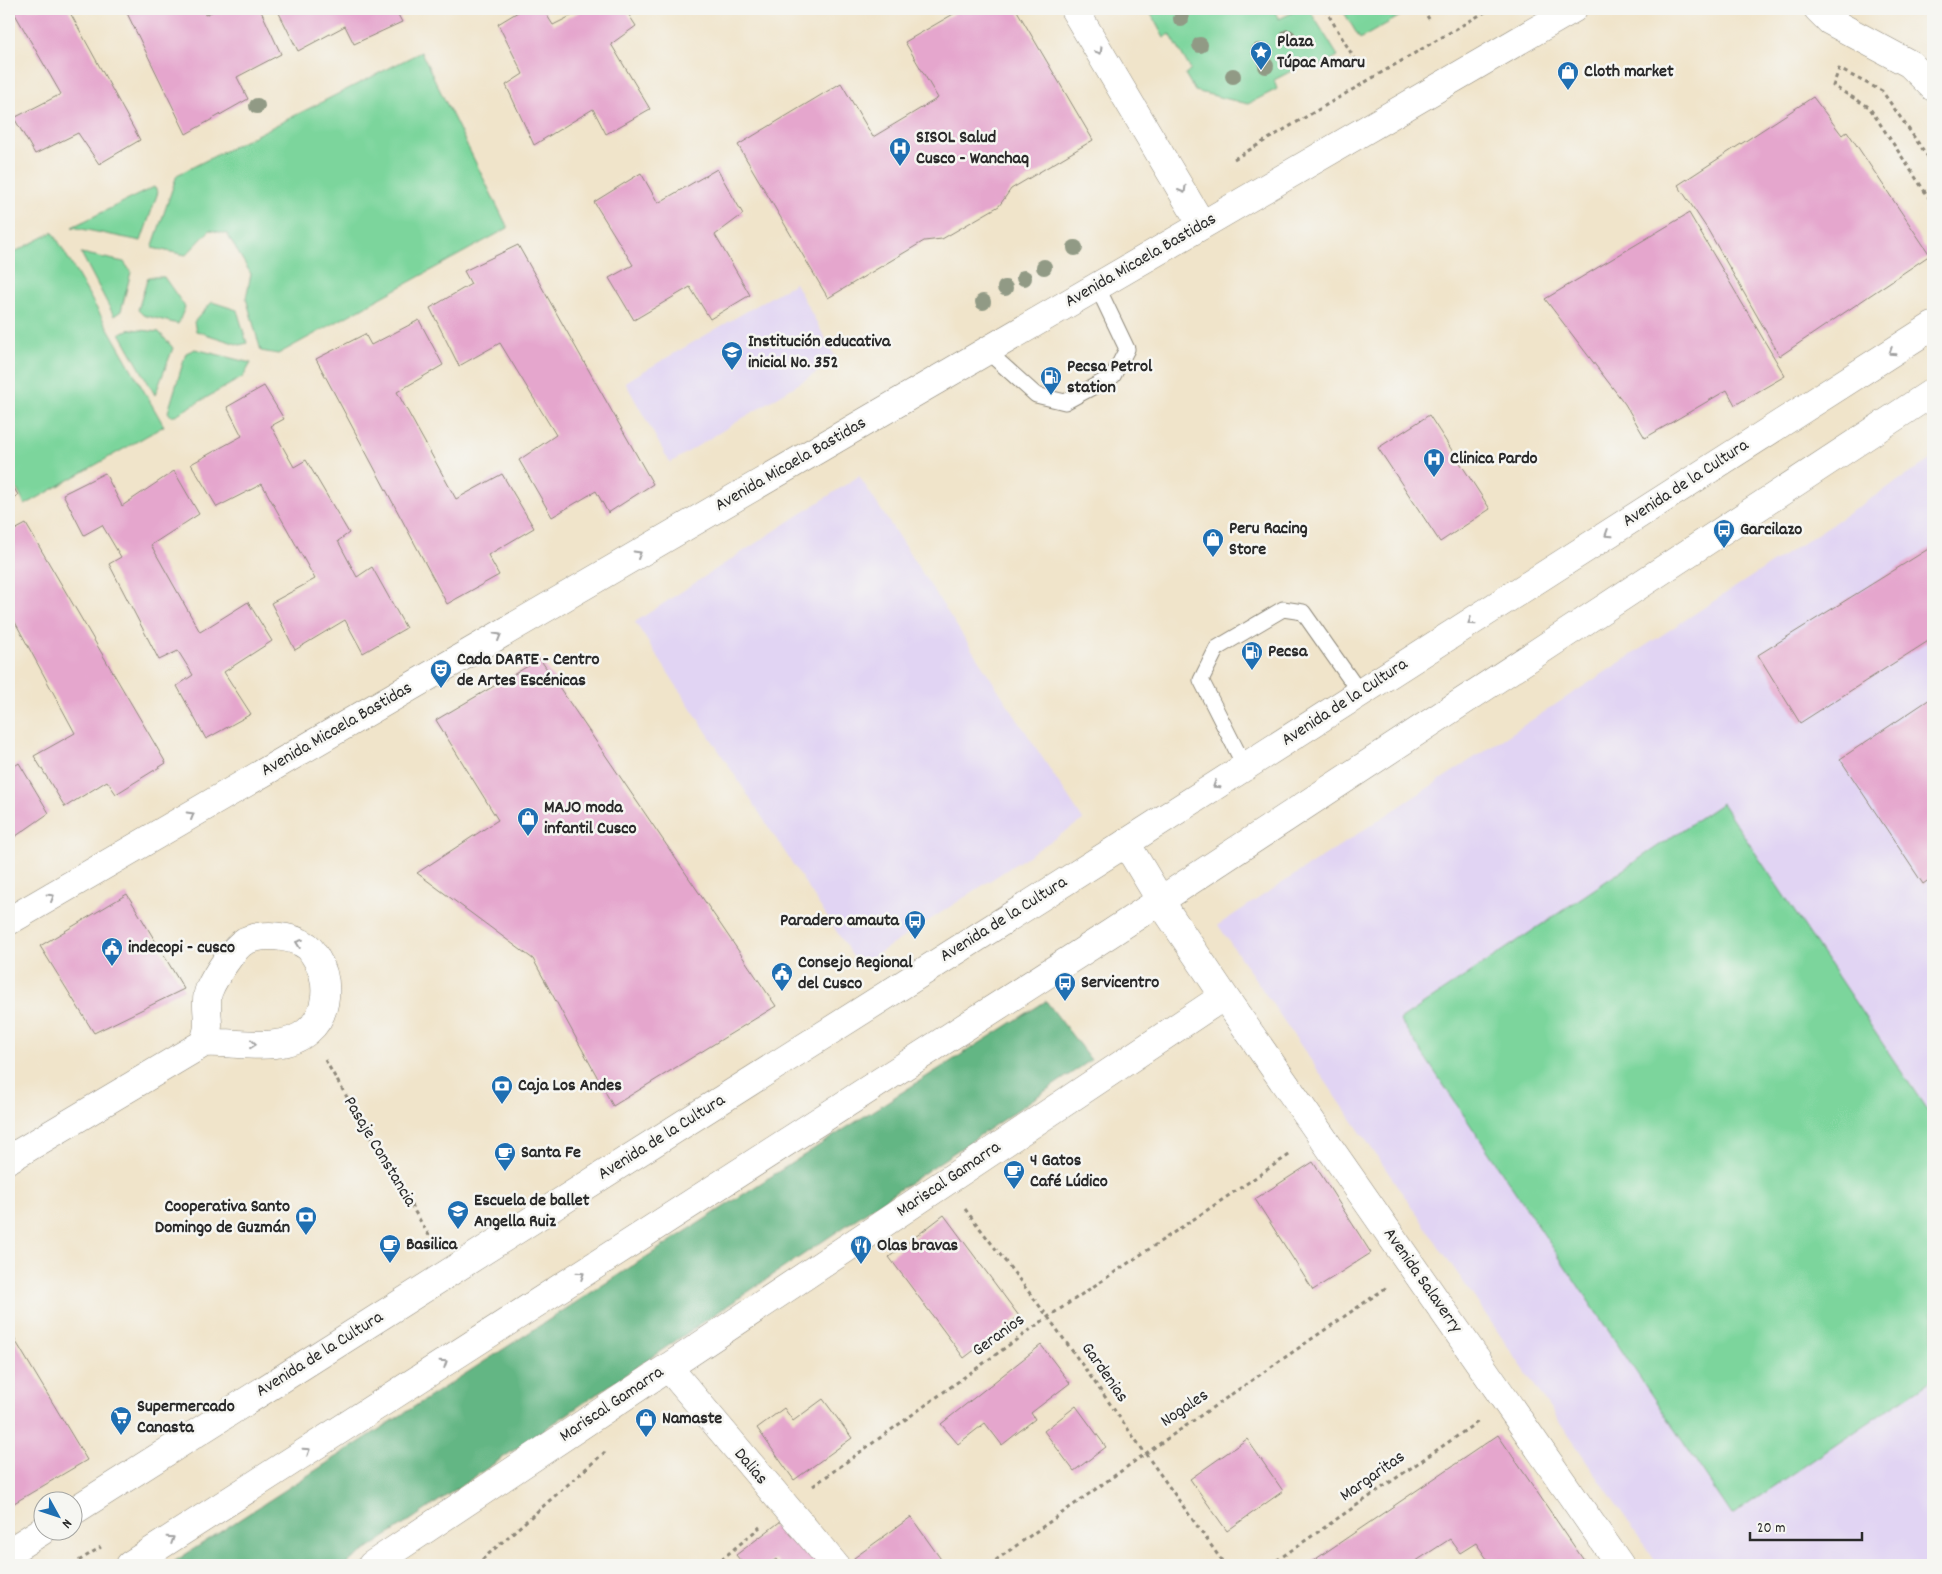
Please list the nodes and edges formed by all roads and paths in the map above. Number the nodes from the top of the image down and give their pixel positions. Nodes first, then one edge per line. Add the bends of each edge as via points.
1 (1074, 9) edge
2 (1325, 9) edge
3 (1422, 9) edge
4 (1490, 9) edge
5 (1573, 9) edge
6 (1818, 9) edge
7 (1429, 19) dead end
8 (1357, 63) dead end
9 (1933, 87) edge
10 (1234, 159) dead end
11 (1933, 164) edge
12 (1933, 204) edge
13 (1202, 225) junction
14 (1097, 286) junction
15 (1933, 326) edge
16 (987, 351) junction
17 (1933, 392) edge
18 (1360, 693) junction
19 (1245, 767) junction
20 (1126, 842) junction
21 (1162, 900) junction
22 (9, 921) edge
23 (1224, 996) junction
24 (308, 1032) junction
25 (204, 1043) junction
26 (1300, 1148) dead end
27 (9, 1159) edge
28 (963, 1207) dead end
29 (451, 1272) junction
30 (1392, 1284) dead end
31 (1048, 1318) junction
32 (668, 1367) junction
33 (1483, 1418) dead end
34 (608, 1450) dead end
35 (1145, 1454) junction
36 (82, 1506) edge
37 (784, 1507) junction
38 (32, 1537) edge
39 (9, 1552) edge
40 (130, 1565) edge
41 (372, 1565) edge
42 (476, 1565) edge
43 (715, 1565) edge
44 (835, 1565) edge
45 (989, 1565) edge
46 (1225, 1565) edge
47 (1270, 1565) edge
48 (1620, 1565) edge

1 -> 13 street
2 - 8 path
3 - 7 path
4 - 10 path
5 - 13 street, Avenida Micaela Bastidas
6 - 9 street via 1830,20 1910,64
11 - 12 path via 1882,91 1839,69 1833,86 1869,107
13 - 14 street, Avenida Micaela Bastidas
14 - 16 street, Avenida Micaela Bastidas
14 - 16 lane via 1127,349 1113,376 1065,402 1036,394
15 -> 18 street, Avenida de la Cultura
22 -> 16 street, Avenida Micaela Bastidas
17 - 21 street
18 - 19 street, Avenida de la Cultura
18 - 19 lane via 1303,612 1283,609 1218,648 1201,680
19 -> 20 street, Avenida de la Cultura
20 - 21 street
20 - 29 street, Avenida de la Cultura
21 - 23 street
40 -> 21 street
23 - 32 street, Mariscal Gamarra
23 - 48 street, Avenida Salaverry
25 -> 24 street via 269,1046
24 -> 25 street via 324,1009 323,969 308,947 284,938 260,936 243,942 208,991 208,1027
24 - 29 path, Pasaje Constancia
25 - 27 street
26 - 31 path, Geranios
28 - 31 path, Gardenias
29 - 36 street, Avenida de la Cultura
30 - 35 path, Nogales
31 - 35 path, Gardenias
31 - 37 path, Geranios
32 - 37 street, Dalias
32 - 41 street, Mariscal Gamarra
33 - 47 path, Margaritas
34 - 42 path
35 - 45 path, Nogales
35 - 46 path, Gardenias
37 - 43 path, Geranios
37 - 44 street, Dalias
38 - 39 street

